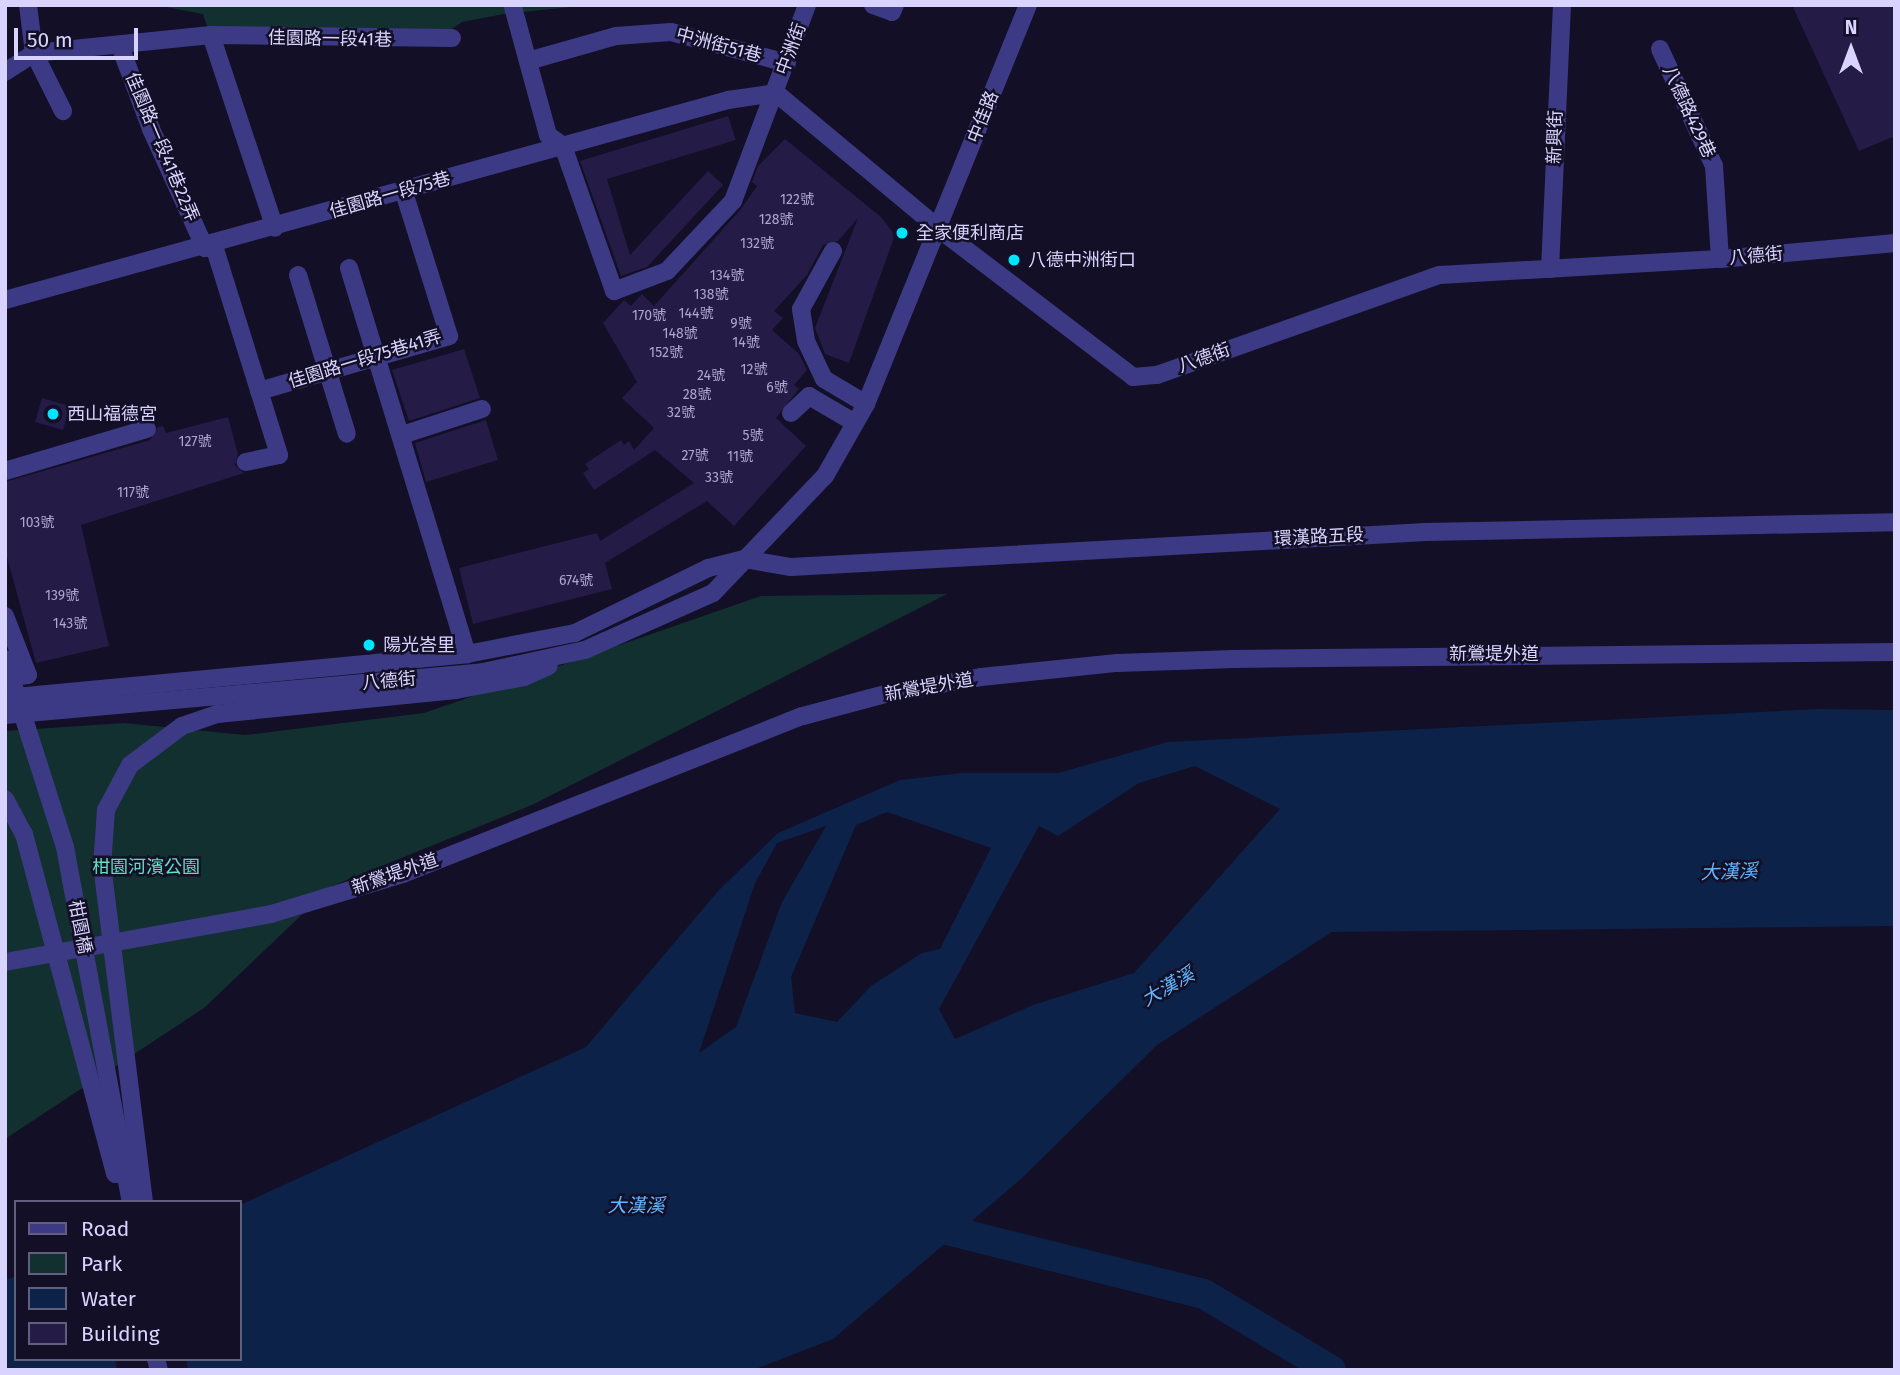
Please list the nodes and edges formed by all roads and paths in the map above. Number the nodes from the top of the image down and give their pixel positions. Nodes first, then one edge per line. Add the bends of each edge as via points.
1 (28, 5) edge
2 (807, 5) edge
3 (873, 5) edge
4 (895, 5) edge
5 (1028, 5) edge
6 (1562, 5) edge
7 (513, 8) dead end
8 (211, 35) junction
9 (452, 38) dead end
10 (120, 46) junction
11 (1660, 49) dead end
12 (34, 52) junction
13 (528, 61) junction
14 (786, 63) junction
15 (5, 72) edge
16 (776, 93) junction
17 (63, 111) dead end
18 (564, 146) junction
19 (404, 192) junction
20 (275, 228) junction
21 (939, 229) junction
22 (1888, 239) edge
23 (210, 247) junction
24 (833, 251) dead end
25 (1720, 259) junction
26 (349, 268) dead end
27 (1550, 269) junction
28 (298, 275) dead end
29 (5, 300) edge
30 (379, 356) junction
31 (327, 371) junction
32 (259, 391) junction
33 (866, 404) junction
34 (482, 409) dead end
35 (790, 413) dead end
36 (855, 423) junction
37 (147, 429) dead end
38 (347, 434) dead end
39 (402, 435) junction
40 (246, 462) dead end
41 (5, 471) edge
42 (1895, 522) edge
43 (744, 559) junction
44 (5, 616) edge
45 (585, 650) junction
46 (1895, 652) edge
47 (467, 654) junction
48 (5, 659) edge
49 (5, 678) edge
50 (5, 698) edge
51 (5, 715) edge
52 (5, 799) edge
53 (5, 962) edge
54 (120, 1200) edge
55 (131, 1200) edge
56 (144, 1200) edge

1 - 12 street
2 - 14 street, 中洲街
3 - 4 street via 892,12
5 - 21 street, 中佳路
6 - 27 street, 新興街
7 - 13 street
8 - 9 street, 佳園路一段41巷
8 - 10 street, 佳園路一段41巷
8 - 20 street
10 - 12 street, 佳園路一段41巷
10 - 23 street, 佳園路一段41巷22弄 via 151,129
11 - 25 street, 八德路429巷 via 1714,166
12 - 15 street
12 - 17 street
13 - 14 street, 中洲街51巷 via 616,36 671,32
13 - 18 street via 548,135
14 - 16 street, 中洲街
16 - 18 street, 佳園路一段75巷 via 728,100
16 - 18 street, 中洲街 via 733,201 667,271 614,291
16 - 21 street
18 - 19 street, 佳園路一段75巷
19 - 20 street, 佳園路一段75巷
19 - 30 street, 佳園路一段75巷41弄 via 449,336
20 - 23 street, 佳園路一段75巷
21 - 27 street, 八德街 via 1121,372 1143,378 1416,280
21 - 33 street, 八德街
22 - 25 street, 八德街
23 - 29 street, 佳園路一段75巷
23 - 32 street, 佳園路一段41巷22弄
24 - 33 street via 801,309 806,341 824,379
25 - 27 street, 八德街
26 - 30 street
28 - 31 street
30 - 31 street, 佳園路一段75巷41弄
30 - 39 street
31 - 32 street, 佳園路一段75巷41弄
31 - 38 street
32 - 40 street, 佳園路一段41巷22弄 via 279,455
33 - 36 street, 八德街
34 - 39 street
35 - 36 street via 809,397
36 - 43 street, 八德街 via 825,476
37 - 41 street
39 - 47 street
42 - 43 street, 環漢路五段 via 1426,532 790,567
43 - 45 street, 八德街 via 713,593
43 - 47 street, 八德街 via 708,568 575,633
44 - 49 street via 28,675
45 - 51 street, 八德街 via 483,672
45 - 56 street via 524,677 456,690 217,714 182,726 148,748 116,785 106,810 102,866
46 - 53 street, 新鶯堤外道 via 1234,659 1117,663 981,677 889,693 803,716 403,874 271,914
47 - 50 street, 八德街
48 - 55 street, 柑園橋 via 65,847
52 - 54 street via 24,834

